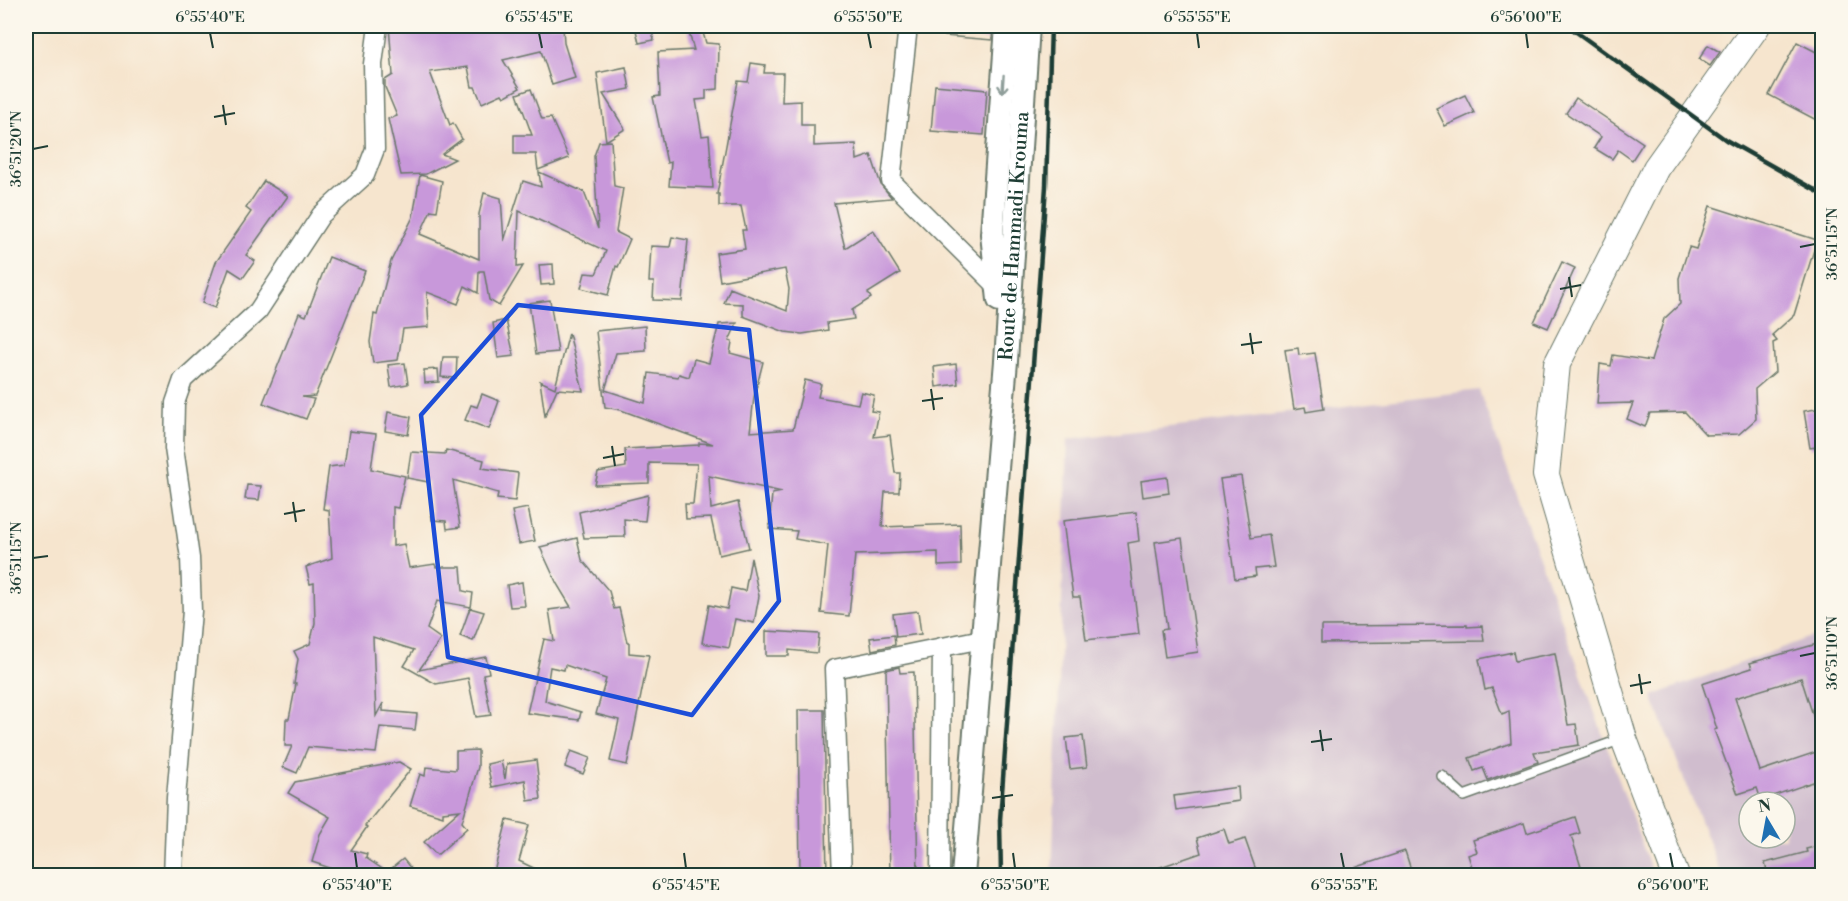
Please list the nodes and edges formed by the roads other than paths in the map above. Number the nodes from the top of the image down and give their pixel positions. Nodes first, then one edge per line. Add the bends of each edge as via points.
1 (378, 26) edge
2 (908, 26) edge
3 (1007, 26) edge
4 (1028, 26) edge
5 (1757, 26) edge
6 (998, 287) junction
7 (1006, 361) junction
8 (982, 639) junction
9 (942, 647) junction
10 (1624, 739) junction
11 (1442, 776) dead end
12 (173, 876) edge
13 (842, 876) edge
14 (940, 876) edge
15 (963, 876) edge
16 (1676, 876) edge

1 - 12 street via 373,64 375,149 365,175 321,215 258,311 183,380 175,403 174,448 190,558 192,611
2 - 6 street via 891,181
3 -> 6 street, Route de Hammadi Krouma via 992,234
4 - 7 street, Route de Hammadi Krouma
5 - 10 main road via 1656,168 1557,364 1546,475
6 - 7 street, Route de Hammadi Krouma
7 - 8 street
8 - 9 street
8 - 15 street
9 - 13 street via 834,669
9 - 14 street
10 - 11 lane via 1464,796
10 - 16 main road

